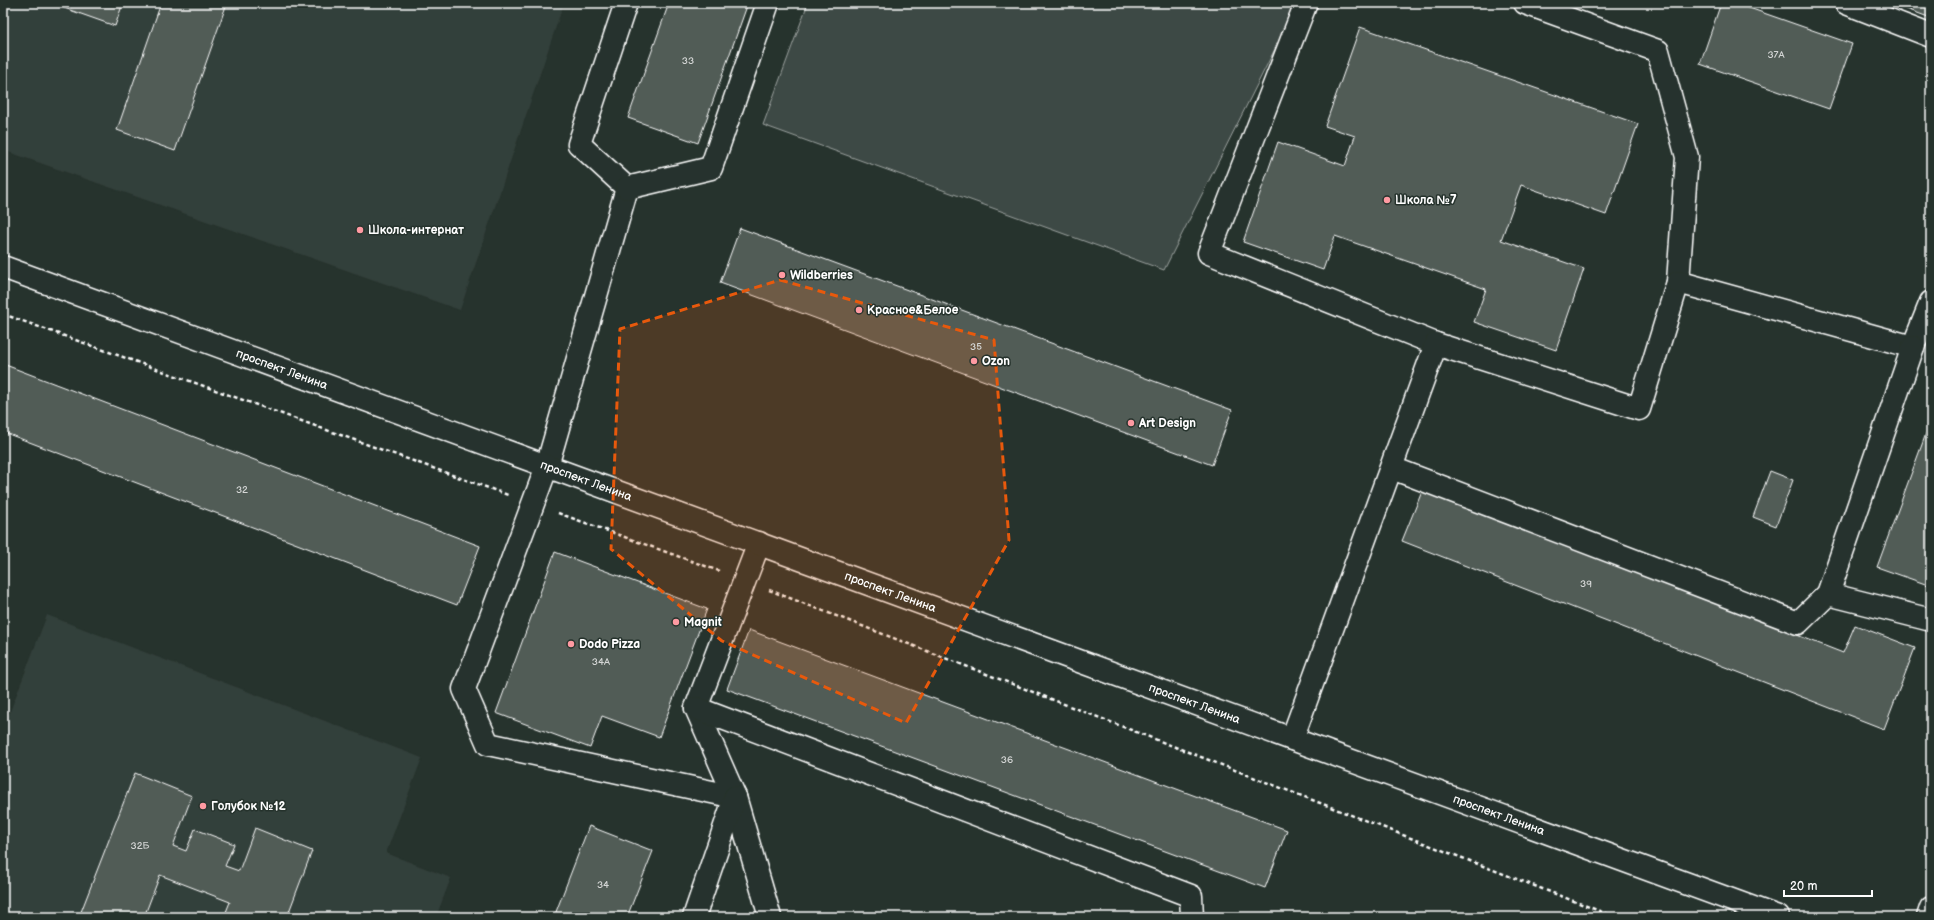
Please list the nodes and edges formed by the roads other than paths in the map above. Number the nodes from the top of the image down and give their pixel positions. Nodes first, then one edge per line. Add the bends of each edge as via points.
1 (626, 3) edge
2 (768, 3) edge
3 (1306, 3) edge
4 (1525, 3) edge
5 (1846, 3) edge
6 (1931, 36) edge
7 (626, 188) junction
8 (3, 266) edge
9 (1678, 282) junction
10 (1931, 302) edge
11 (1436, 344) junction
12 (1913, 347) junction
13 (547, 466) junction
14 (1392, 468) junction
15 (759, 543) junction
16 (1828, 594) junction
17 (1931, 620) edge
18 (696, 708) junction
19 (1292, 739) junction
20 (735, 797) junction
21 (1931, 908) edge
22 (694, 917) edge
23 (770, 917) edge
24 (1192, 917) edge
25 (1778, 917) edge
26 (1928, 917) edge

1 - 7 street via 579,144
2 - 7 street via 711,168
3 - 11 street via 1209,253
4 - 9 street via 1658,51 1687,157
5 - 6 street
7 - 13 street
8 - 13 street, проспект Ленина
9 - 11 street via 1639,409
9 - 12 street
10 - 12 street
11 - 14 street
12 - 16 street
13 - 15 street, проспект Ленина
13 - 20 street via 464,689 488,744
14 - 16 street via 1798,623
14 - 19 street
15 - 18 street
15 - 19 street, проспект Ленина
16 - 17 street
18 - 20 street
18 - 24 street via 1191,896
19 - 25 street, проспект Ленина
20 - 22 street
20 - 23 street
21 - 26 street

